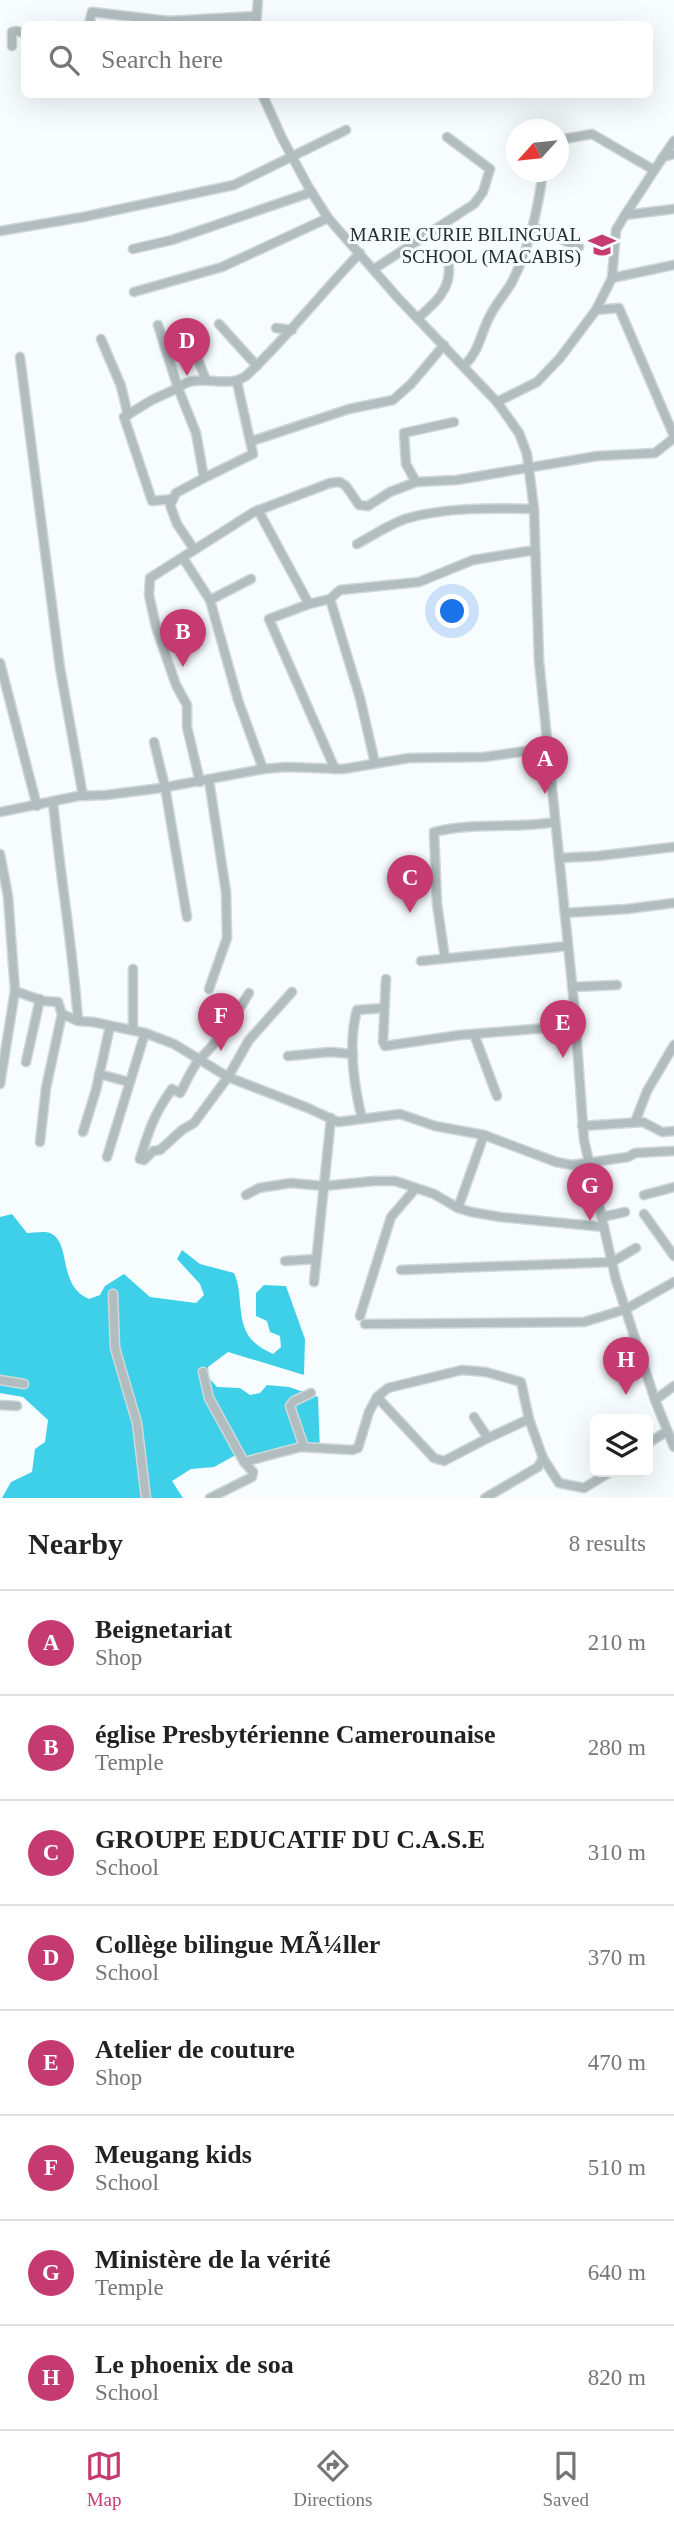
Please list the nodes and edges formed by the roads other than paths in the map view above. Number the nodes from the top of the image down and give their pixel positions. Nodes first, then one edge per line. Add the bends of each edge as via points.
1 (258, 0) edge
2 (256, 20) edge
3 (90, 21) edge
4 (169, 21) edge
5 (169, 21) edge
6 (21, 33) edge
7 (12, 46) dead end
8 (264, 98) edge
9 (346, 130) dead end
10 (447, 137) dead end
11 (569, 138) edge
12 (674, 141) edge
13 (674, 154) edge
14 (292, 155) junction
15 (663, 157) junction
16 (654, 170) junction
17 (541, 182) edge
18 (312, 192) junction
19 (674, 209) edge
20 (625, 215) junction
21 (328, 218) junction
22 (533, 227) junction
23 (2, 232) edge
24 (579, 247) dead end
25 (133, 249) dead end
26 (360, 253) junction
27 (449, 266) dead end
28 (673, 267) edge
29 (374, 269) junction
30 (612, 278) junction
31 (134, 292) dead end
32 (596, 310) junction
33 (418, 318) junction
34 (219, 324) dead end
35 (158, 325) dead end
36 (276, 328) dead end
37 (292, 330) junction
38 (101, 339) dead end
39 (195, 341) dead end
40 (444, 345) junction
41 (20, 357) dead end
42 (257, 366) junction
43 (464, 366) junction
44 (206, 380) junction
45 (237, 382) junction
46 (178, 388) junction
47 (497, 402) junction
48 (128, 415) junction
49 (454, 422) dead end
50 (674, 437) edge
51 (252, 441) junction
52 (531, 467) junction
53 (204, 478) junction
54 (416, 482) junction
55 (173, 499) junction
56 (534, 509) junction
57 (258, 510) junction
58 (357, 544) dead end
59 (194, 549) junction
60 (535, 550) junction
61 (183, 558) junction
62 (251, 579) dead end
63 (330, 599) junction
64 (210, 600) junction
65 (309, 604) junction
66 (0, 663) edge
67 (154, 742) dead end
68 (548, 748) junction
69 (374, 763) junction
70 (263, 769) junction
71 (335, 769) junction
72 (205, 781) junction
73 (165, 787) junction
74 (83, 796) junction
75 (53, 802) junction
76 (37, 806) junction
77 (0, 812) edge
78 (555, 822) junction
79 (674, 847) edge
80 (0, 854) edge
81 (559, 858) junction
82 (674, 903) edge
83 (565, 913) junction
84 (187, 917) dead end
85 (568, 946) junction
86 (445, 957) junction
87 (421, 961) dead end
88 (132, 969) dead end
89 (386, 979) dead end
90 (617, 985) dead end
91 (572, 987) junction
92 (209, 989) dead end
93 (15, 991) junction
94 (292, 992) dead end
95 (249, 993) dead end
96 (40, 999) junction
97 (384, 1008) junction
98 (62, 1014) junction
99 (78, 1021) junction
100 (576, 1022) junction
101 (110, 1026) junction
102 (133, 1030) junction
103 (145, 1032) junction
104 (474, 1034) junction
105 (674, 1045) edge
106 (353, 1054) junction
107 (288, 1056) dead end
108 (200, 1059) junction
109 (26, 1062) dead end
110 (99, 1074) junction
111 (228, 1077) junction
112 (129, 1082) junction
113 (0, 1084) edge
114 (497, 1096) dead end
115 (331, 1118) junction
116 (362, 1119) junction
117 (635, 1122) junction
118 (582, 1126) junction
119 (674, 1131) edge
120 (83, 1132) dead end
121 (484, 1135) junction
122 (40, 1142) dead end
123 (674, 1151) edge
124 (107, 1157) dead end
125 (589, 1163) junction
126 (324, 1185) junction
127 (674, 1187) edge
128 (416, 1188) junction
129 (246, 1195) dead end
130 (644, 1195) dead end
131 (458, 1208) junction
132 (625, 1212) dead end
133 (644, 1214) dead end
134 (601, 1217) junction
135 (604, 1227) junction
136 (636, 1248) dead end
137 (674, 1255) edge
138 (316, 1259) junction
139 (285, 1261) dead end
140 (612, 1262) junction
141 (401, 1270) dead end
142 (314, 1282) dead end
143 (674, 1282) edge
144 (113, 1294) dead end
145 (626, 1309) junction
146 (204, 1372) dead end
147 (0, 1380) edge
148 (23, 1384) dead end
149 (674, 1386) edge
150 (311, 1393) dead end
151 (377, 1397) junction
152 (655, 1400) junction
153 (0, 1405) edge
154 (17, 1406) dead end
155 (474, 1417) dead end
156 (529, 1419) junction
157 (666, 1432) junction
158 (488, 1438) junction
159 (653, 1440) edge
160 (673, 1444) edge
161 (304, 1447) junction
162 (543, 1458) junction
163 (244, 1462) junction
164 (602, 1477) edge
165 (146, 1498) edge
166 (210, 1498) edge
167 (485, 1498) edge

1 - 2 street
2 - 4 street
3 - 5 street via 92,12
6 - 7 street via 12,32
8 - 14 street
9 - 14 street
10 - 29 street via 490,169 483,192 456,217
11 - 16 street via 592,134
12 - 15 street
13 - 15 street
14 - 18 street
14 - 23 street via 234,185
15 - 16 street
16 - 20 street
17 - 22 street
18 - 21 street
18 - 25 street
19 - 20 street
20 - 30 street via 616,230
21 - 26 street
21 - 31 street via 222,267
22 - 24 street
22 - 43 street via 511,283
26 - 29 street
26 - 37 street
27 - 33 street via 447,286
28 - 30 street
29 - 33 street
30 - 32 street
32 - 47 street via 537,382
32 - 50 street via 619,308
33 - 40 street
34 - 42 street
35 - 46 street
36 - 37 street
37 - 42 street
38 - 48 street
39 - 44 street
40 - 43 street
40 - 51 street via 393,400
41 - 74 street via 60,668
42 - 45 street
43 - 47 street
44 - 45 street
44 - 46 street via 186,382
45 - 51 street
46 - 48 street
46 - 53 street via 196,433
47 - 52 street via 519,433
48 - 55 street via 124,417 152,501
49 - 54 street via 404,433 406,464
50 - 52 street via 655,453 597,456
51 - 53 street via 253,454
52 - 54 street
52 - 56 street
53 - 55 street
54 - 57 street via 368,506 359,505 340,482
55 - 59 street via 172,513
56 - 58 street via 418,516
56 - 60 street
57 - 59 street
57 - 65 street
59 - 61 street
60 - 63 street via 473,560 419,582 340,590
60 - 68 street
61 - 64 street
61 - 72 street via 153,574 149,595 176,685 187,705 187,727
62 - 64 street
63 - 65 street
63 - 69 street
64 - 70 street
65 - 71 street via 268,619
66 - 76 street
67 - 73 street
68 - 69 street
68 - 78 street
69 - 71 street
70 - 71 street
70 - 72 street
72 - 73 street
72 - 92 street via 226,892 227,938
73 - 74 street
73 - 84 street
74 - 75 street
75 - 76 street
75 - 99 street
76 - 77 street
78 - 81 street
78 - 86 street via 433,832
79 - 81 street
80 - 93 street
81 - 83 street
82 - 83 street
83 - 85 street
85 - 86 street
85 - 91 street
86 - 87 street
88 - 102 street
89 - 97 street
90 - 91 street
91 - 100 street
93 - 96 street
93 - 113 street
94 - 111 street via 249,1040
95 - 108 street via 221,1037
96 - 98 street via 58,1002
96 - 109 street
97 - 104 street via 385,1046
97 - 106 street via 357,1010
98 - 99 street
98 - 122 street
99 - 101 street
100 - 104 street
100 - 118 street
101 - 102 street
101 - 110 street
102 - 103 street
103 - 108 street
103 - 112 street
104 - 114 street
105 - 117 street via 642,1100
106 - 107 street
106 - 116 street
108 - 111 street
108 - 111 street via 180,1093 172,1089 155,1115 140,1159 160,1150 194,1123
110 - 112 street
110 - 120 street
111 - 115 street
112 - 124 street
115 - 116 street via 338,1122
115 - 126 street
116 - 121 street via 400,1114
117 - 118 street
117 - 119 street via 662,1132
118 - 125 street
121 - 125 street via 556,1162
121 - 131 street
123 - 125 street
125 - 134 street
126 - 128 street via 396,1181
126 - 129 street via 291,1183
126 - 138 street
127 - 130 street
128 - 131 street
128 - 145 street via 391,1217 363,1320 584,1322
131 - 135 street via 500,1217
132 - 134 street
133 - 137 street
134 - 135 street
135 - 140 street
136 - 140 street
138 - 139 street
138 - 142 street
140 - 141 street
140 - 145 street
143 - 145 street
144 - 165 street via 115,1348 136,1423
145 - 152 street
146 - 163 street via 208,1398
147 - 148 street
149 - 152 street
150 - 161 street via 290,1406
151 - 156 street via 388,1388 437,1375 486,1372 521,1382
151 - 158 street via 435,1458 444,1461
151 - 161 street via 358,1448
152 - 157 street
153 - 154 street
155 - 158 street
156 - 158 street
156 - 162 street
157 - 159 street
157 - 160 street
161 - 163 street
162 - 164 street via 559,1483 584,1488
162 - 167 street via 538,1467
163 - 166 street via 252,1477

